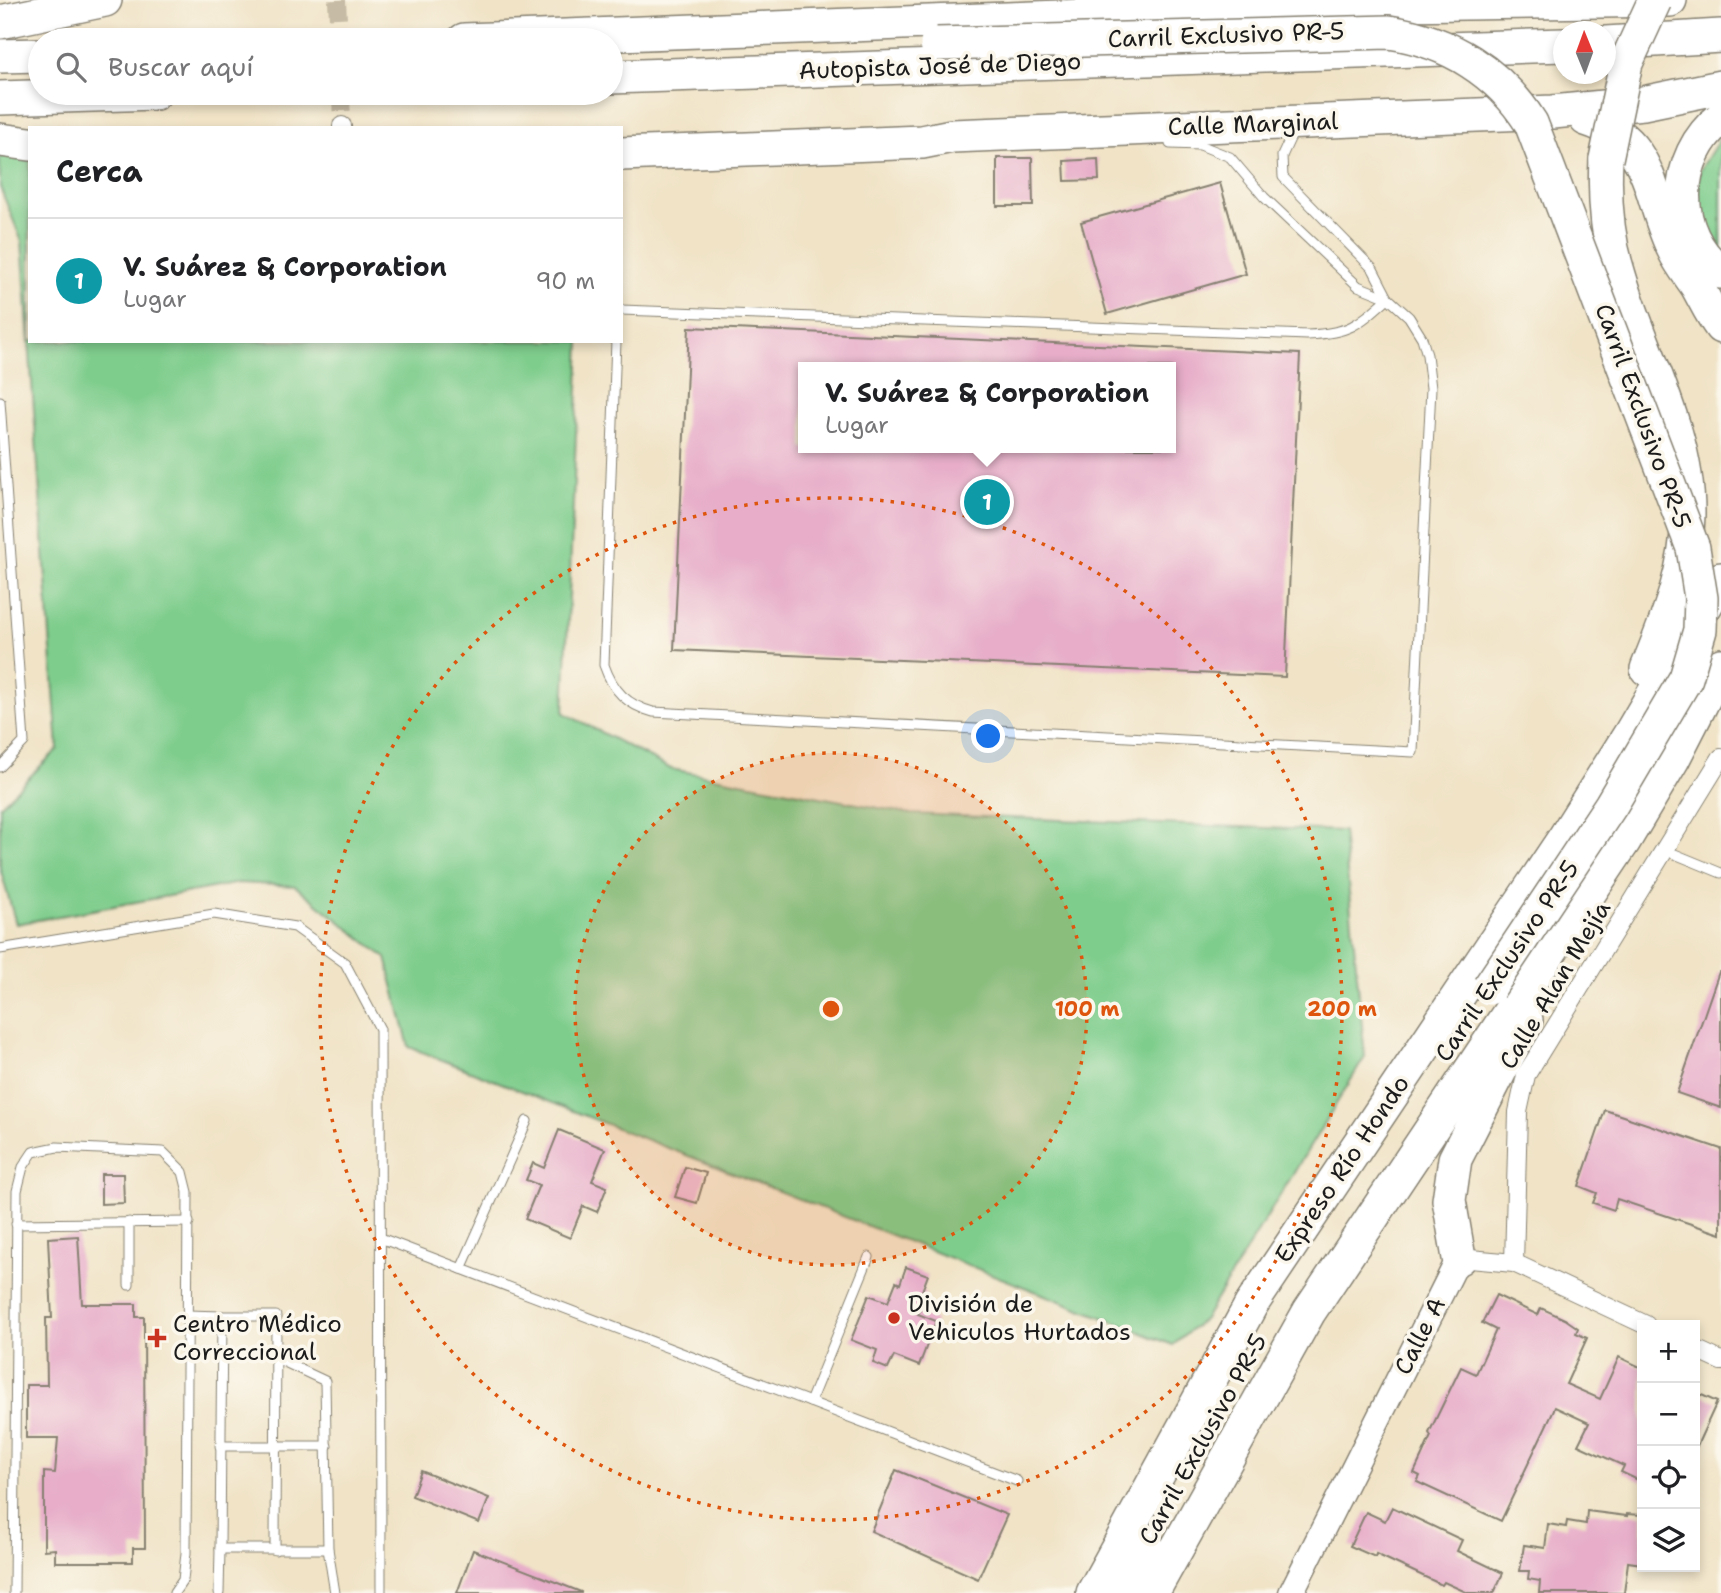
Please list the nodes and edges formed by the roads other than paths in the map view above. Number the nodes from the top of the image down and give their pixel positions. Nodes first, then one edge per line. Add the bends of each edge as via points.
1 (105, 0) edge
2 (1655, 0) edge
3 (1670, 0) edge
4 (1383, 2) edge
5 (0, 22) edge
6 (623, 33) edge
7 (1721, 36) edge
8 (1616, 42) edge
9 (1553, 45) edge
10 (28, 55) edge
11 (0, 56) edge
12 (623, 56) edge
13 (623, 78) edge
14 (1721, 87) edge
15 (28, 97) edge
16 (0, 98) edge
17 (1553, 112) junction
18 (1721, 118) edge
19 (1299, 122) junction
20 (0, 130) edge
21 (1040, 132) junction
22 (28, 134) edge
23 (953, 136) junction
24 (0, 140) edge
25 (623, 142) edge
26 (1077, 142) dead end
27 (28, 144) edge
28 (1154, 144) dead end
29 (623, 153) edge
30 (1713, 287) edge
31 (1388, 298) junction
32 (623, 310) edge
33 (1721, 327) edge
34 (616, 343) edge
35 (0, 401) edge
36 (1721, 579) edge
37 (1721, 665) edge
38 (1630, 734) junction
39 (1719, 765) edge
40 (0, 767) edge
41 (1624, 841) junction
42 (1665, 850) junction
43 (1721, 873) edge
44 (0, 949) edge
45 (527, 1121) dead end
46 (129, 1222) junction
47 (189, 1222) junction
48 (16, 1224) junction
49 (383, 1239) junction
50 (869, 1257) dead end
51 (1459, 1258) junction
52 (1514, 1263) junction
53 (461, 1269) junction
54 (129, 1284) dead end
55 (187, 1315) junction
56 (222, 1316) junction
57 (1637, 1321) edge
58 (1700, 1351) edge
59 (276, 1358) junction
60 (1721, 1361) edge
61 (810, 1402) junction
62 (220, 1446) junction
63 (276, 1446) junction
64 (327, 1446) junction
65 (1017, 1481) dead end
66 (220, 1549) junction
67 (328, 1549) junction
68 (275, 1550) junction
69 (14, 1593) edge
70 (174, 1593) edge
71 (219, 1593) edge
72 (335, 1593) edge
73 (381, 1593) edge
74 (1093, 1593) edge
75 (1120, 1593) edge
76 (1152, 1593) edge
77 (1291, 1593) edge

1 - 5 highway
2 - 38 highway, bridge via 1626,63 1606,159 1606,199 1614,256 1676,434 1688,512 1678,593 1647,667
3 - 4 highway, Autopista José de Diego
4 - 6 highway, Autopista José de Diego
7 - 8 highway
9 - 13 highway, Autopista José de Diego
10 - 11 highway
12 - 75 highway, Carril Exclusivo PR-5, bridge via 1389,32 1428,42 1478,65 1500,82 1531,123 1693,548 1701,598 1694,656 1667,716 1265,1326
14 - 17 highway via 1643,103
15 - 16 highway
17 - 19 highway, Calle Marginal
17 - 30 highway via 1614,130 1637,152 1674,251
18 - 30 highway via 1701,138 1689,160 1683,198 1693,238 1709,262
19 - 21 highway, Calle Marginal
19 - 31 lane via 1282,156 1283,177 1373,269
20 - 22 highway
21 - 23 highway, Calle Marginal
21 - 26 lane
23 - 25 street, Calle Marginal via 922,133
23 - 29 highway, Calle Marginal via 922,142
24 - 27 highway
28 - 31 lane via 1200,145 1230,156 1264,197 1358,286
30 - 33 highway via 1703,304
31 - 32 lane via 1358,326 1308,335
31 - 34 lane via 1409,317 1422,338 1431,388 1413,752 653,712 632,706 610,683 604,665
35 - 40 lane via 24,742
36 - 38 highway, Expreso Río Hondo
37 - 41 highway via 1673,760
38 - 74 highway, Expreso Río Hondo via 1251,1305
39 - 42 street, Calle Alan Mejía
41 - 51 highway via 1455,1159 1450,1200
41 - 76 highway via 1309,1312
42 - 43 lane
42 - 52 street, Calle Alan Mejía via 1526,1075 1518,1111
44 - 49 lane via 214,915 295,927 345,963 380,1029
45 - 53 lane
46 - 47 lane
46 - 48 lane
46 - 54 lane
47 - 48 lane via 183,1172 163,1152 57,1147 33,1152 23,1167
47 - 55 lane
48 - 69 lane
49 - 53 lane
49 - 73 lane
50 - 61 lane
51 - 52 street
51 - 77 street, Calle A
52 - 57 street
53 - 61 lane
55 - 56 lane
55 - 70 lane via 186,1553 183,1580
56 - 59 lane via 276,1316
56 - 62 lane
58 - 60 street
59 - 63 lane
59 - 64 lane via 325,1381
61 - 65 lane
62 - 63 lane
62 - 66 lane
63 - 64 lane
63 - 68 lane
64 - 67 lane
66 - 68 lane
66 - 71 lane
67 - 68 lane
67 - 72 lane

